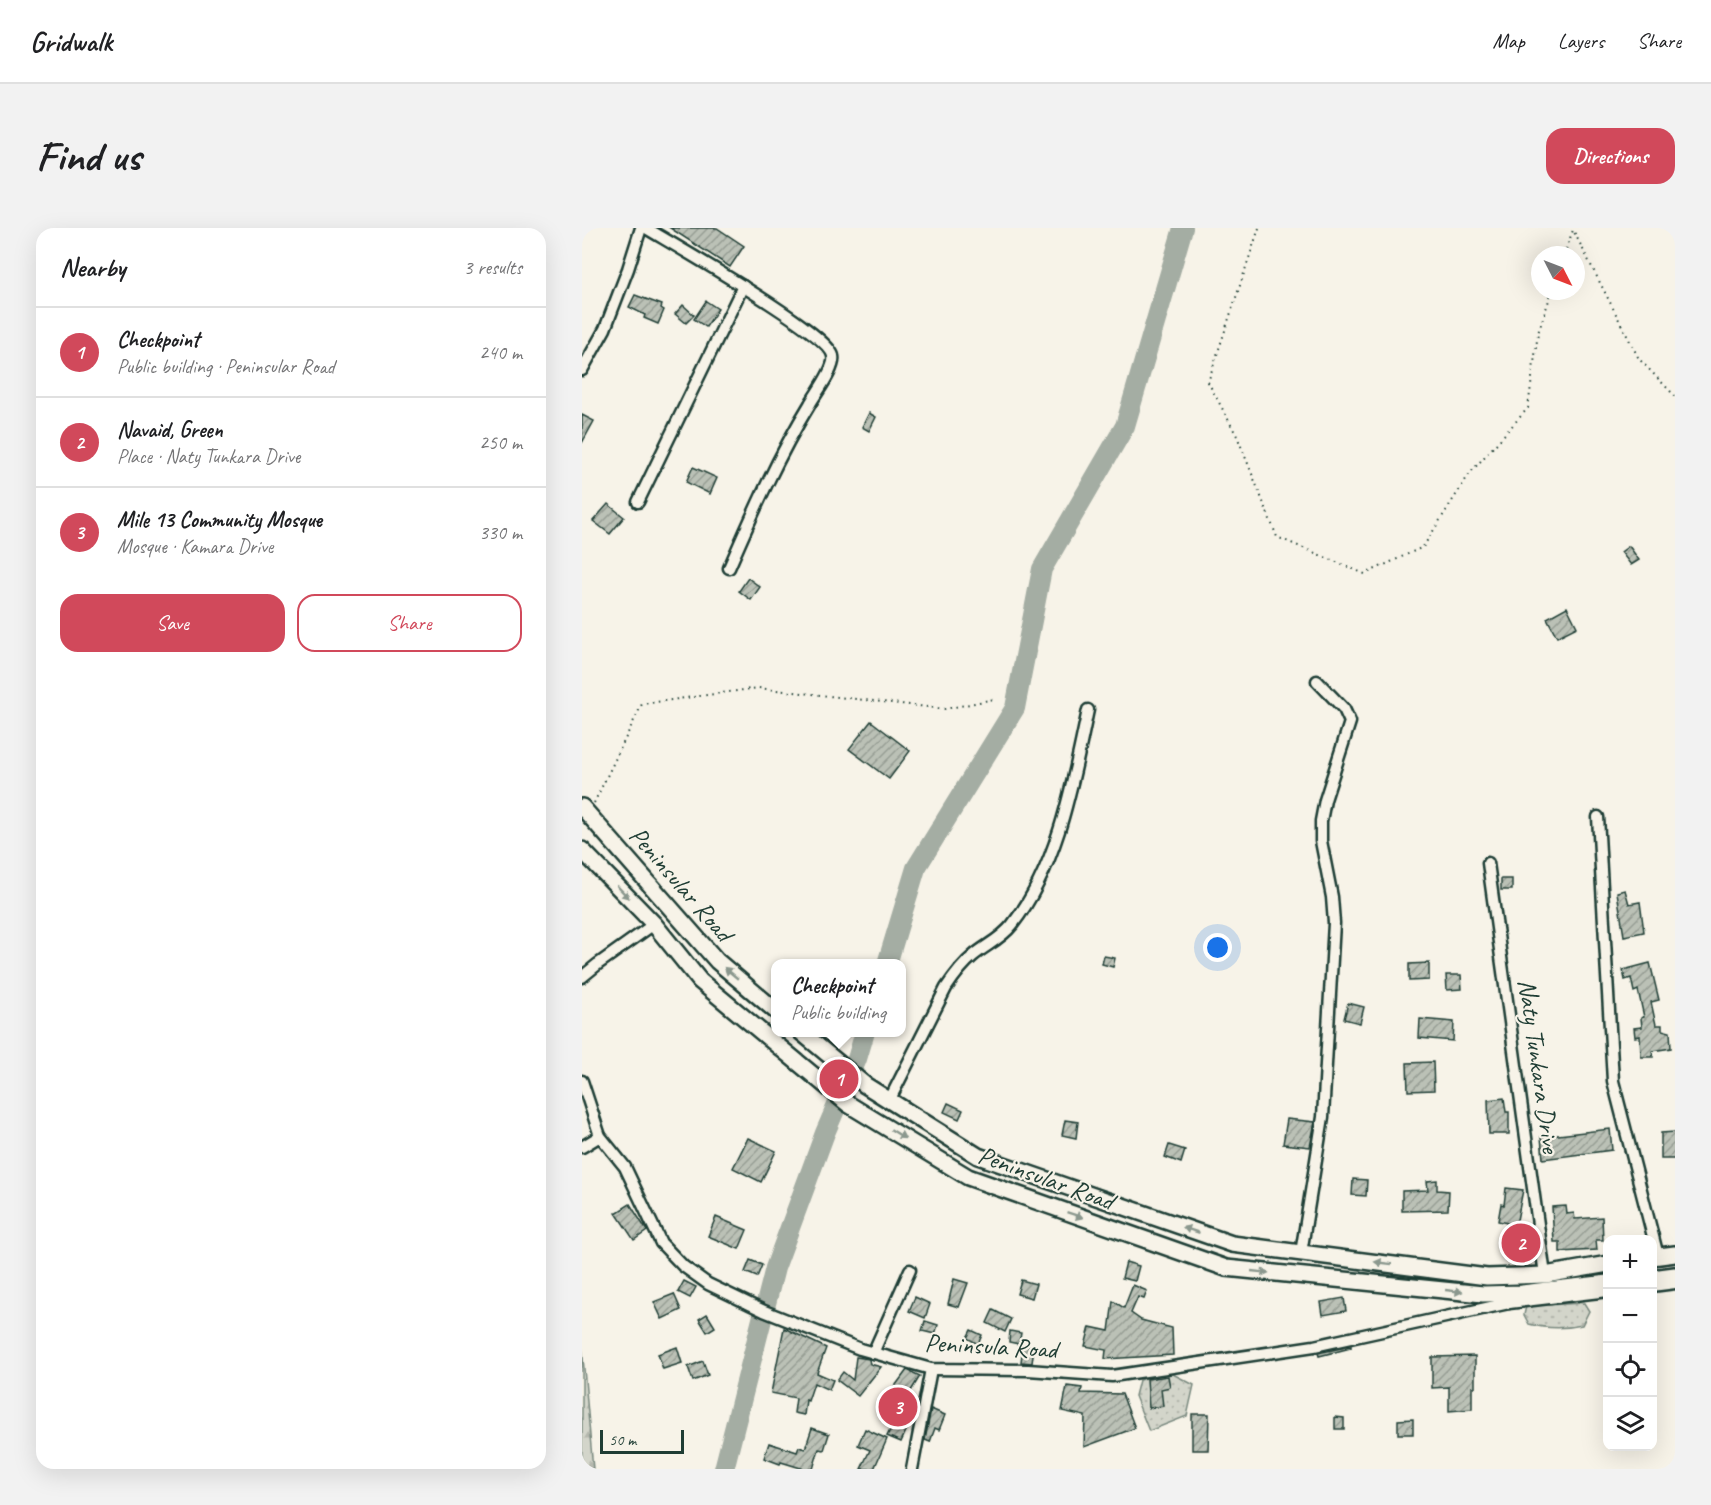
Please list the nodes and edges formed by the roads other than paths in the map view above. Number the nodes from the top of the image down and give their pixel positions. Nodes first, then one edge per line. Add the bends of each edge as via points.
1 (640, 228) edge
2 (646, 228) edge
3 (743, 286) junction
4 (582, 370) edge
5 (638, 502) dead end
6 (729, 568) dead end
7 (1317, 681) dead end
8 (1088, 710) dead end
9 (585, 810) edge
10 (1598, 817) dead end
11 (582, 850) edge
12 (1488, 863) dead end
13 (654, 924) junction
14 (582, 977) edge
15 (771, 1007) edge
16 (807, 1037) edge
17 (582, 1081) edge
18 (889, 1101) junction
19 (600, 1136) junction
20 (582, 1147) edge
21 (1650, 1235) edge
22 (1301, 1253) junction
23 (1675, 1254) edge
24 (1657, 1256) edge
25 (1603, 1265) edge
26 (910, 1270) dead end
27 (1545, 1275) junction
28 (1675, 1275) edge
29 (1657, 1277) edge
30 (1675, 1283) edge
31 (1603, 1284) edge
32 (1657, 1285) edge
33 (1603, 1292) edge
34 (1522, 1293) junction
35 (1509, 1303) junction
36 (873, 1353) junction
37 (931, 1369) junction
38 (912, 1469) edge

1 - 4 street via 605,329
2 - 3 street
3 - 5 street
3 - 6 street via 819,339 833,353 834,364 801,418
7 - 22 street via 1344,709 1350,722 1321,820 1334,923 1323,1117
8 - 18 street via 1070,799 1037,888 1004,934 957,972
15 -> 9 main road, Peninsular Road via 717,961
10 - 21 street via 1613,1081
11 -> 13 main road, Peninsular Road
12 - 27 street, Naty Tunkara Drive
13 - 14 street
13 -> 34 main road, Peninsular Road via 700,981 848,1104 968,1178 1226,1268 1483,1294
16 - 18 main road, Peninsular Road
17 - 19 street, Peninsula Road
22 -> 18 main road, Peninsular Road via 1232,1244 978,1156
19 - 20 street
19 - 36 street, Peninsula Road via 625,1167 661,1243 683,1266 708,1284 764,1311
27 -> 22 main road, Peninsular Road via 1487,1277
23 - 24 main road
25 - 27 main road, Peninsular Road
26 - 36 street
28 - 29 main road
30 - 32 street
31 - 34 main road, Peninsular Road
33 - 35 street
34 - 35 street, Peninsula Road
35 - 37 street, Peninsula Road via 1314,1346 1112,1376
36 - 37 street, Peninsula Road
37 - 38 street

